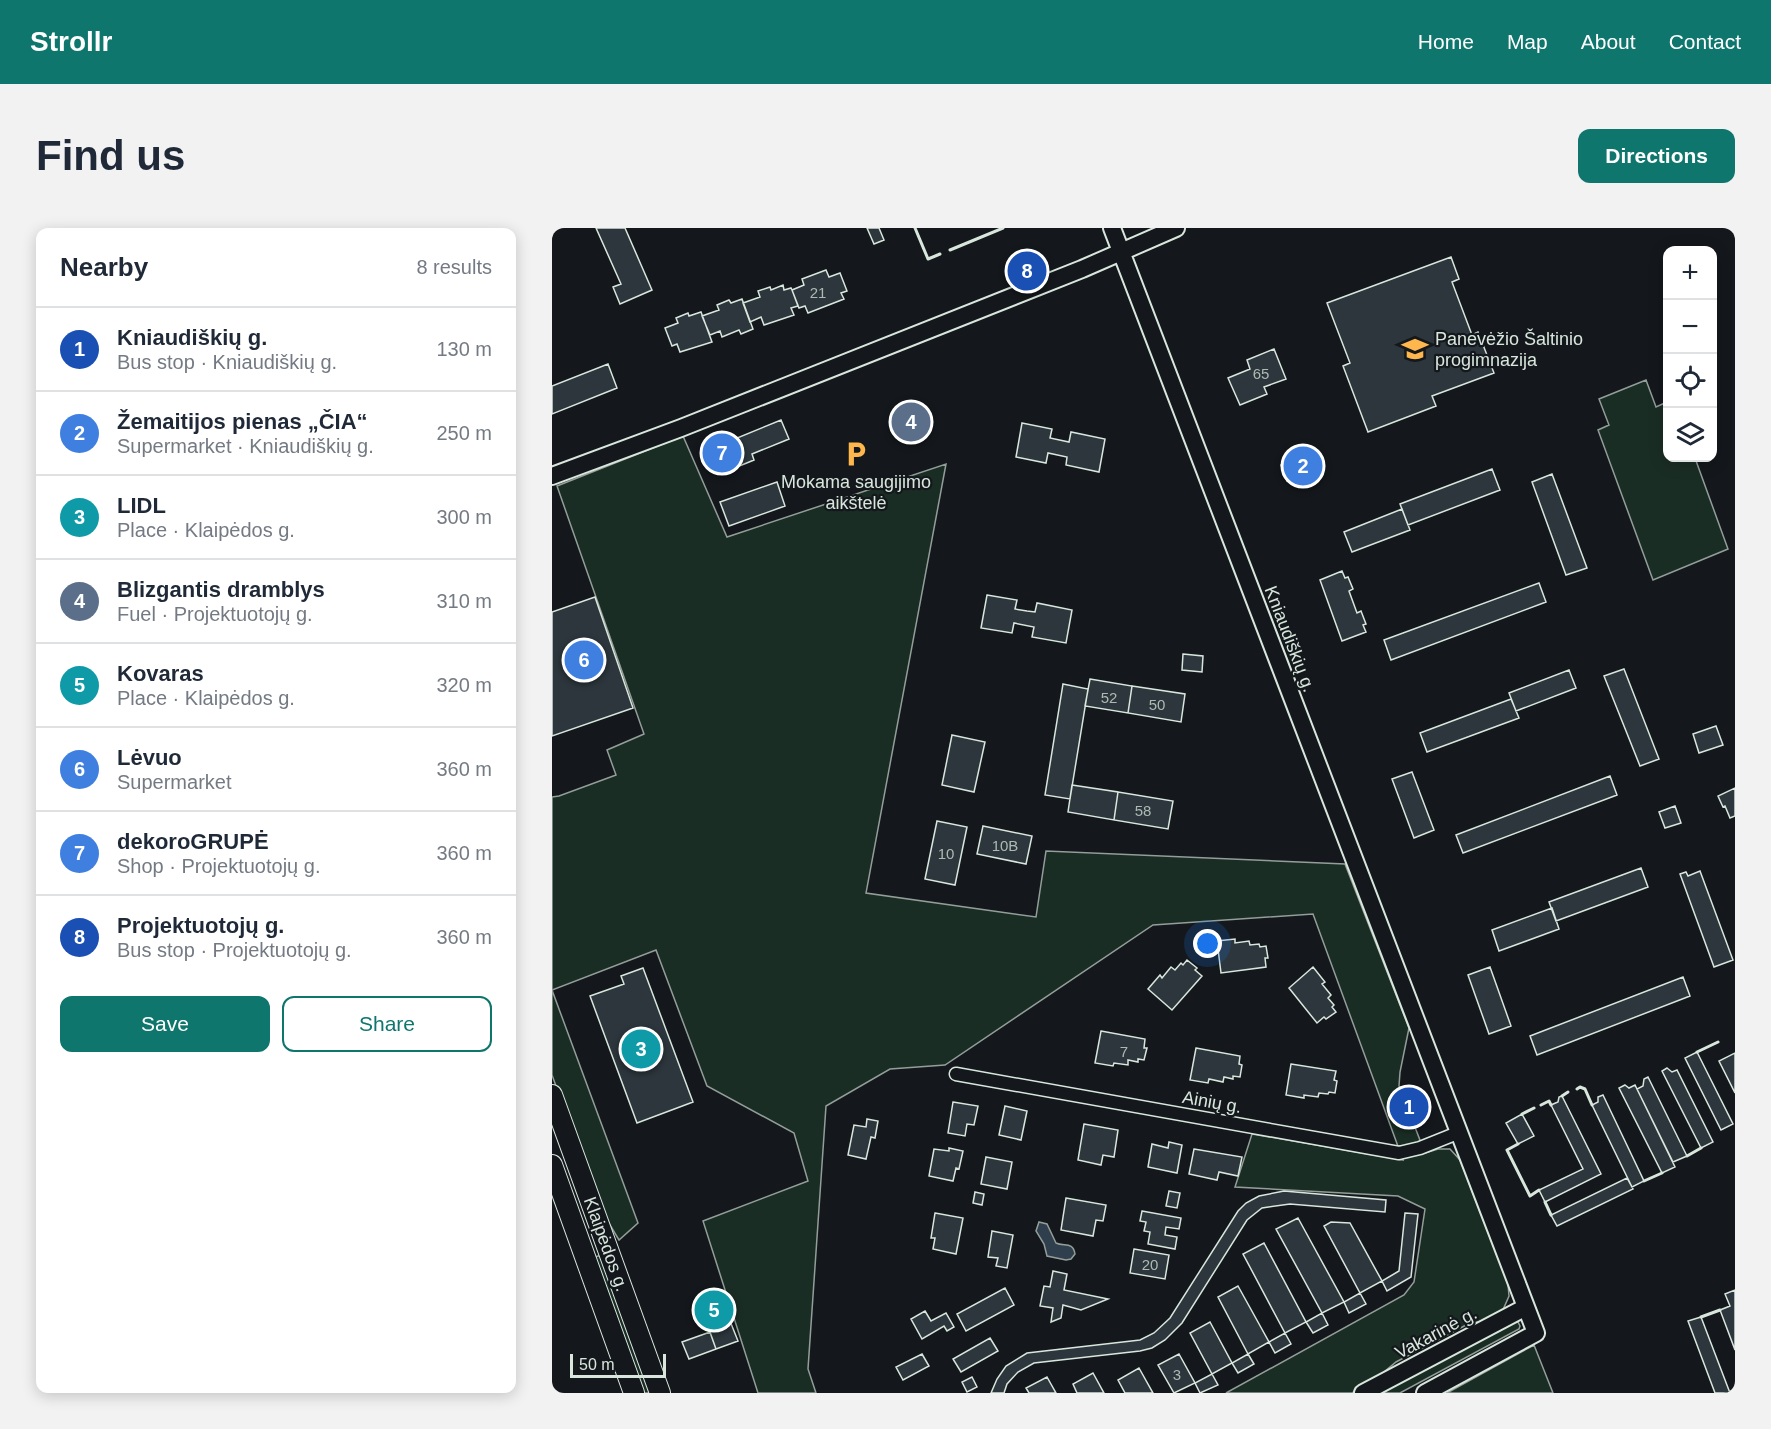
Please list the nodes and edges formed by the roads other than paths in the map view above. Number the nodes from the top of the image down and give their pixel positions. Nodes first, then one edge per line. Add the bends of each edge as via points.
1 (1112, 228) edge
2 (1176, 228) edge
3 (1122, 253) junction
4 (552, 476) edge
5 (956, 1074) dead end
6 (552, 1095) edge
7 (1460, 1132) junction
8 (552, 1166) edge
9 (604, 1240) junction
10 (582, 1248) junction
11 (1526, 1307) junction
12 (634, 1393) edge
13 (660, 1393) edge
14 (1363, 1393) edge
15 (1425, 1393) edge

1 - 3 main road, Kniaudiškių g.
2 - 3 main road
3 - 4 main road
3 - 7 main road, Kniaudiškių g.
5 - 7 street, Ainių g. via 1399,1153
6 - 9 highway, Klaipėdos g.
7 - 11 main road, Kniaudiškių g.
8 - 10 highway, Klaipėdos g.
9 - 10 highway
9 - 13 highway, Klaipėdos g.
10 - 12 highway, Klaipėdos g.
11 - 14 main road, Vakarinė g.
11 - 15 main road, Kniaudiškių g. via 1536,1333

